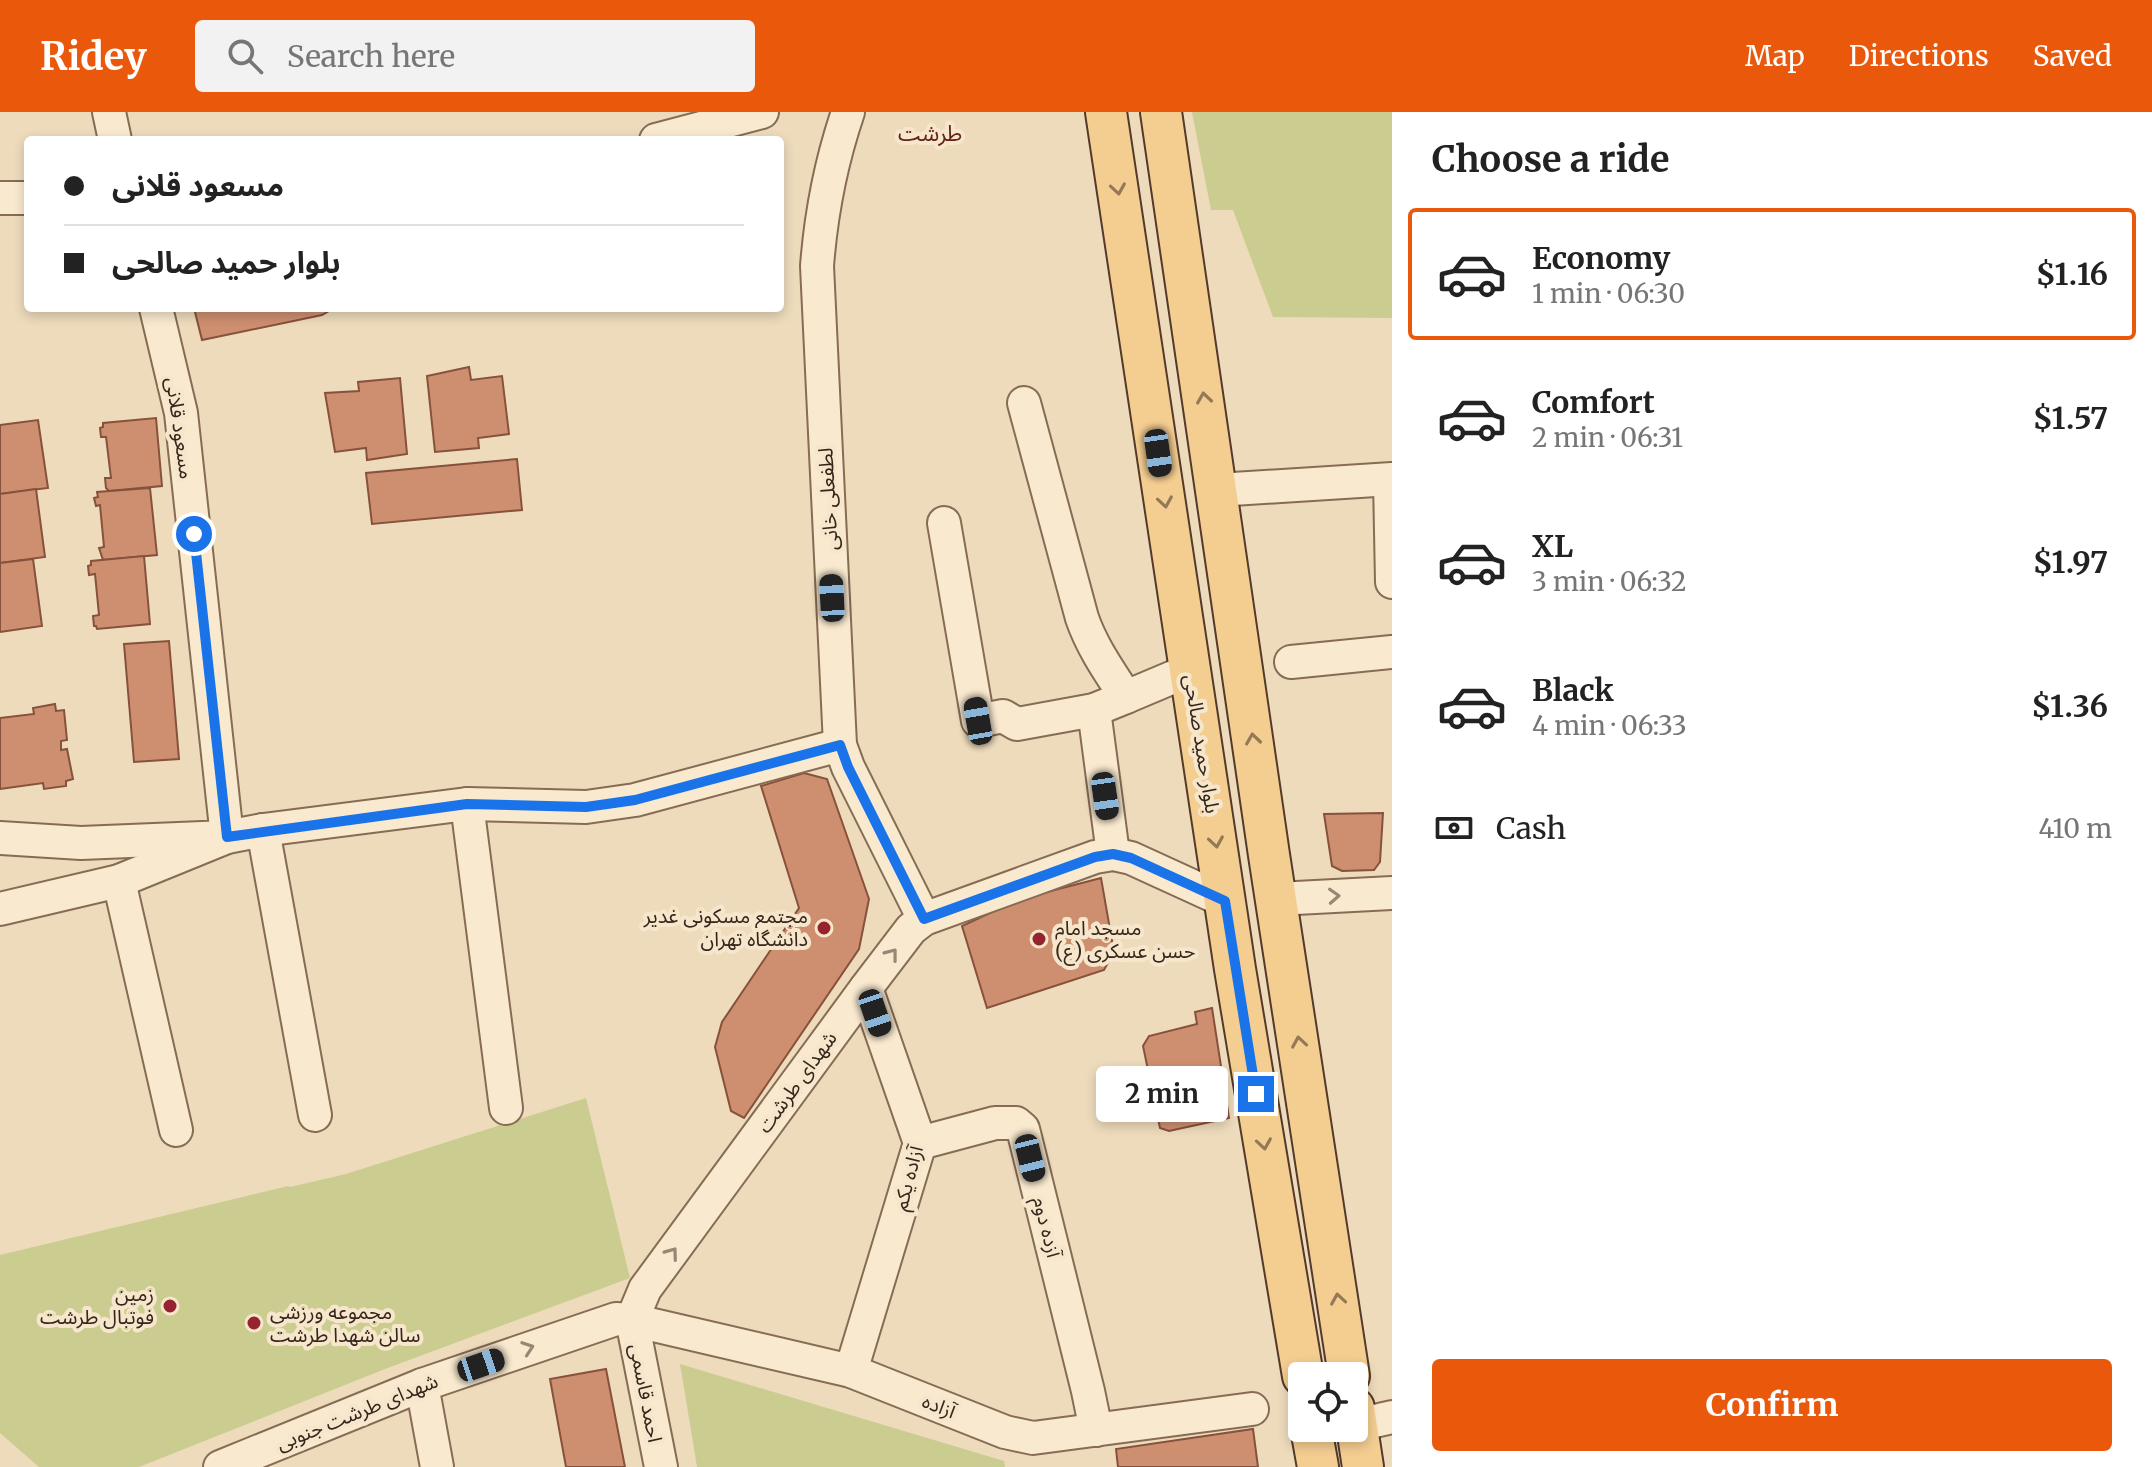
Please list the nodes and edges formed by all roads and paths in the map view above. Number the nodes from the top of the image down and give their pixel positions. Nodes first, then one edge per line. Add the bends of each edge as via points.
1 (109, 112) edge
2 (762, 112) edge
3 (848, 112) edge
4 (1106, 112) edge
5 (1161, 112) edge
6 (114, 136) edge
7 (671, 136) edge
8 (0, 198) edge
9 (24, 198) edge
10 (157, 312) edge
11 (1024, 403) dead end
12 (1391, 480) edge
13 (1217, 490) junction
14 (944, 523) dead end
15 (1392, 582) edge
16 (1392, 652) edge
17 (1291, 662) dead end
18 (1190, 670) junction
19 (1126, 697) junction
20 (1094, 710) junction
21 (840, 745) junction
22 (467, 804) junction
23 (263, 830) junction
24 (227, 837) junction
25 (0, 838) edge
26 (1113, 854) junction
27 (119, 881) junction
28 (1392, 893) edge
29 (1277, 899) junction
30 (1225, 901) junction
31 (0, 909) edge
32 (924, 919) junction
33 (866, 988) junction
34 (506, 1108) dead end
35 (315, 1115) dead end
36 (176, 1130) dead end
37 (920, 1143) junction
38 (632, 1320) junction
39 (1301, 1362) edge
40 (1347, 1362) edge
41 (851, 1371) junction
42 (422, 1385) junction
43 (1252, 1409) dead end
44 (1096, 1430) junction
45 (1314, 1442) edge
46 (1366, 1442) edge
47 (220, 1467) edge
48 (437, 1467) edge
49 (661, 1467) edge
50 (1318, 1467) edge
51 (1363, 1467) edge

1 - 6 street
2 - 7 street
3 - 21 street, لطفعلی خانی via 832,165 817,266
4 -> 18 main road, بلوار حمید صالحی
13 -> 5 main road
8 - 9 street
10 - 24 street, مسعود قلانی via 181,413
11 - 19 street via 1086,630
12 - 13 street
12 - 15 street
29 -> 13 main road
14 - 20 street via 978,721 1003,716 1017,724
16 - 17 street
18 - 19 street
18 -> 30 main road, بلوار حمید صالحی
19 - 20 street
20 - 26 street
21 - 22 street via 635,800 586,807
21 - 32 street, لطفعلی خانی
22 - 23 street
22 - 34 street
23 - 24 street
23 - 35 street
24 - 25 street via 81,843
24 - 27 street
26 - 30 street
26 - 32 street, شهدای طرشت
27 - 31 street
27 - 36 street
29 -> 28 street
29 - 30 main road
40 -> 29 main road
30 -> 39 main road, بلوار حمید صالحی
33 -> 32 street, شهدای طرشت
33 - 37 street, آزاده یکم
38 -> 33 street, شهدای طرشت via 645,1289
37 - 41 street, آزاده یکم
37 - 44 street, آزده دوم via 995,1123 1016,1123 1023,1129
38 - 41 street, آزاده
42 -> 38 street, شهدای طرشت جنوبی via 598,1324
38 - 49 street, احمد قاسمی
41 - 44 street, آزاده via 1005,1432 1033,1438
42 - 47 street, شهدای طرشت جنوبی
42 - 48 street
43 - 44 street, آزاده
45 - 50 main road
46 - 51 main road

